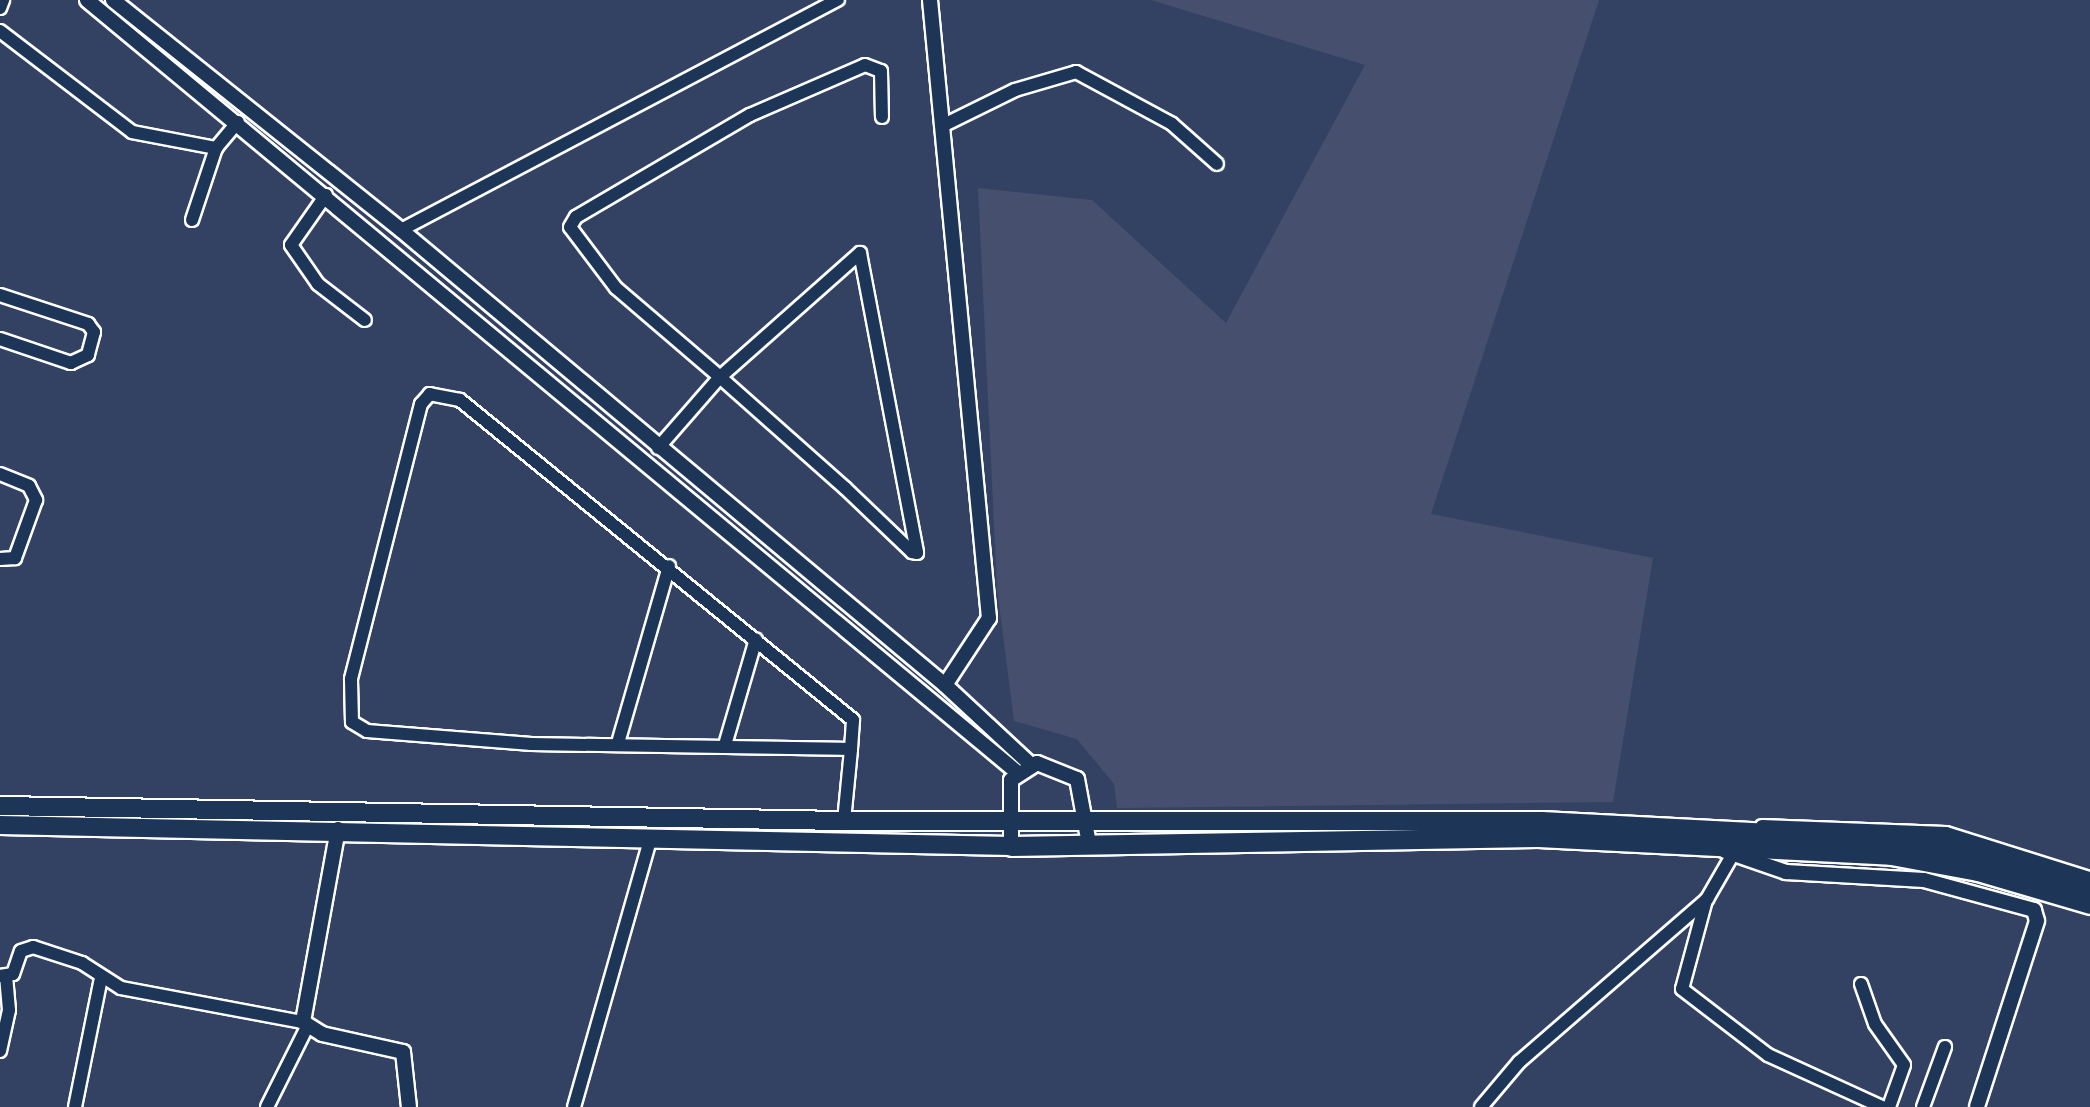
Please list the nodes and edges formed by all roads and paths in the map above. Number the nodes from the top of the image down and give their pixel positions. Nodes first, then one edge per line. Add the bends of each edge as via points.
1 (4, 0) edge
2 (87, 0) edge
3 (113, 0) edge
4 (838, 0) edge
5 (930, 0) edge
6 (0, 8) edge
7 (0, 31) edge
8 (882, 117) dead end
9 (238, 122) junction
10 (946, 124) junction
11 (216, 148) junction
12 (1217, 164) dead end
13 (326, 195) junction
14 (192, 220) dead end
15 (401, 230) junction
16 (0, 295) edge
17 (365, 320) dead end
18 (0, 340) edge
19 (720, 377) junction
20 (658, 448) junction
21 (0, 474) edge
22 (0, 559) edge
23 (669, 566) junction
24 (756, 639) junction
25 (945, 685) junction
26 (618, 743) junction
27 (725, 745) junction
28 (851, 750) junction
29 (1024, 768) junction
30 (0, 806) edge
31 (1009, 820) junction
32 (1087, 820) junction
33 (844, 821) junction
34 (0, 825) edge
35 (338, 829) junction
36 (1731, 832) junction
37 (650, 841) junction
38 (1089, 844) junction
39 (1767, 844) junction
40 (1011, 846) junction
41 (1729, 853) junction
42 (2090, 878) edge
43 (2090, 890) edge
44 (1707, 899) junction
45 (2090, 904) edge
46 (3, 976) edge
47 (101, 978) junction
48 (1861, 984) dead end
49 (305, 1024) junction
50 (1945, 1047) dead end
51 (0, 1051) edge
52 (75, 1107) edge
53 (267, 1107) edge
54 (408, 1107) edge
55 (574, 1107) edge
56 (1481, 1107) edge
57 (1882, 1107) edge
58 (1889, 1107) edge
59 (1923, 1107) edge
60 (1977, 1107) edge

1 - 6 street
2 - 9 street
3 - 15 street
4 - 15 street
5 - 10 street
7 - 11 street via 132,132
8 - 19 street via 881,71 865,65 750,114 573,219 572,231 616,288
9 - 11 street
9 - 13 street
10 - 12 street via 1015,90 1076,72 1172,124
10 - 25 street via 989,618
11 - 14 street
13 - 17 street via 291,245 318,284
13 - 29 street
15 - 20 street
16 - 18 street via 88,324 94,332 88,355 71,363
19 - 19 street via 856,255 864,257 918,552
19 - 20 street
20 - 25 street
21 - 22 street via 29,486 36,500 15,558
23 - 24 street
23 - 26 street
23 - 26 street via 460,400 430,394 421,404 351,679 352,722 367,731 504,742
24 - 27 street
24 - 28 street via 853,720
25 - 29 street
26 - 27 street
27 - 28 street
28 - 33 street
29 - 31 street via 1009,790
29 - 32 street via 1050,764 1077,779
30 - 33 main road
31 - 32 main road
31 - 33 main road
31 - 40 street
32 - 36 main road via 1542,821
32 - 38 street
34 - 35 main road
35 - 37 main road
35 - 49 street
36 - 39 main road
36 - 42 street via 1767,824 1903,827 1946,833
37 - 40 main road
37 - 55 street
38 - 40 main road
38 - 41 main road via 1538,837
39 - 41 main road
39 - 43 main road via 1890,839 1966,851
39 - 45 main road via 1929,860
41 - 44 street
41 - 60 street via 1786,872 1924,880 2034,910 2037,921
44 - 56 street via 1519,1062
44 - 57 street via 1682,989 1768,1055
46 - 47 street via 16,968 21,951 33,947 82,963
46 - 51 street via 9,1010
47 - 49 street via 121,988
47 - 52 street
48 - 58 street via 1875,1024 1904,1065
49 - 53 street
49 - 54 street via 403,1052
50 - 59 street

